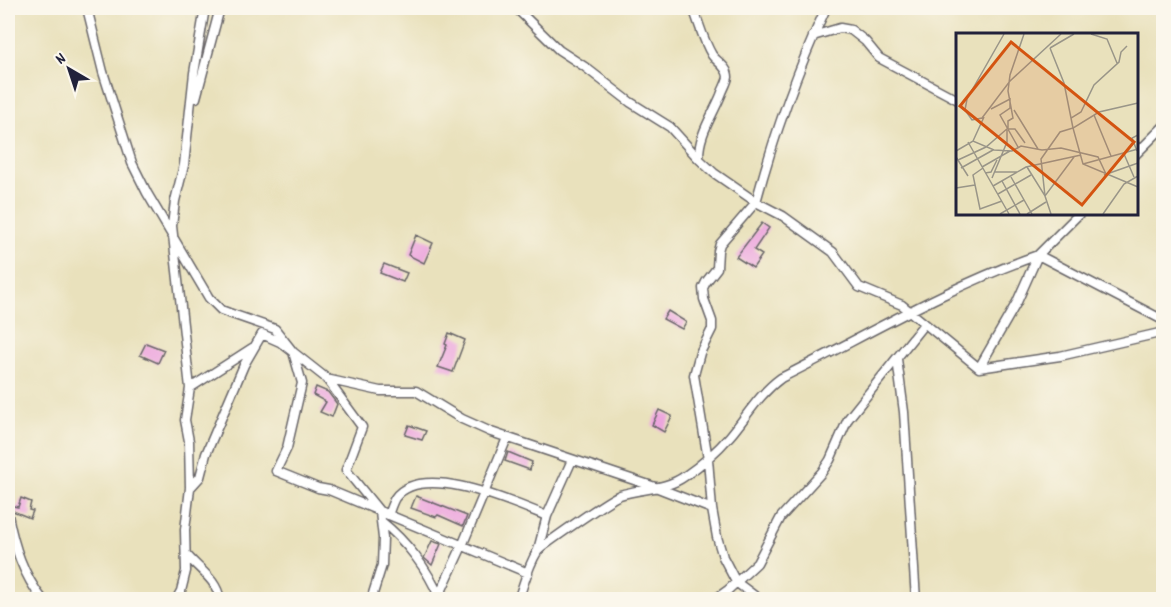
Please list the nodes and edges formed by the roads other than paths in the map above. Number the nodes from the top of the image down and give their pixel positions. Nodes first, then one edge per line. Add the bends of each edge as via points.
1 (87, 8) edge
2 (205, 8) edge
3 (220, 8) edge
4 (516, 8) edge
5 (693, 8) edge
6 (826, 8) edge
7 (813, 36) junction
8 (956, 99) edge
9 (190, 118) junction
10 (1164, 126) edge
11 (1138, 153) edge
12 (699, 159) junction
13 (756, 202) junction
14 (1079, 214) edge
15 (173, 237) junction
16 (1038, 255) junction
17 (909, 310) junction
18 (1162, 316) edge
19 (924, 324) junction
20 (272, 327) junction
21 (1164, 332) edge
22 (266, 335) junction
23 (1151, 335) junction
24 (255, 346) junction
25 (293, 352) junction
26 (897, 359) junction
27 (979, 368) junction
28 (326, 378) junction
29 (190, 388) junction
30 (507, 438) junction
31 (708, 459) junction
32 (572, 460) junction
33 (190, 488) junction
34 (658, 488) junction
35 (484, 492) junction
36 (712, 509) junction
37 (8, 515) edge
38 (383, 516) junction
39 (547, 516) junction
40 (462, 546) junction
41 (538, 550) junction
42 (186, 553) junction
43 (528, 573) junction
44 (736, 582) junction
45 (440, 598) edge
46 (43, 600) edge
47 (176, 600) edge
48 (220, 600) edge
49 (371, 600) edge
50 (518, 600) edge
51 (714, 600) edge
52 (760, 600) edge
53 (916, 600) edge

1 - 15 street via 132,163
2 - 9 street
3 - 9 street
4 - 12 street via 559,50 670,127
5 - 12 street via 706,43 728,77 702,133
6 - 7 street
7 - 8 street via 840,28 851,30 879,58
7 - 13 street via 779,122
9 - 15 street via 175,201
10 - 11 street
12 - 13 street
13 - 17 street via 833,252 859,287
13 - 31 street via 720,244 717,268 703,288 712,329 694,375
14 - 16 street
15 - 20 street via 216,305
15 - 29 street
16 - 17 street
16 - 18 street
16 - 27 street via 1017,302
17 - 19 street
17 - 31 street via 768,387
18 - 23 street
19 - 26 street
19 - 27 street
20 - 22 street
20 - 25 street
21 - 23 street
22 - 24 street
22 - 25 street
23 - 27 street via 1060,356
24 - 29 street
24 - 33 street via 206,454 201,477
25 - 28 street
25 - 38 street via 302,383 287,448 276,471 329,490
26 - 44 street via 848,419 830,460 781,517 757,563
26 - 53 street
28 - 30 street via 380,391 416,391 462,419
28 - 38 street via 362,427 346,470
29 - 33 street via 185,420
30 - 32 street
30 - 35 street
31 - 34 street via 684,478
31 - 36 street
32 - 34 street
32 - 39 street
33 - 42 street
34 - 36 street
34 - 41 street via 618,495
35 - 38 street via 426,483 410,487 394,499
35 - 39 street
35 - 40 street
36 - 44 street via 723,557
37 - 46 street via 25,574
38 - 40 street
38 - 45 street via 417,558
38 - 49 street via 382,565
39 - 41 street
40 - 43 street
40 - 45 street
41 - 43 street
42 - 47 street via 186,571
42 - 48 street via 212,580
43 - 50 street
44 - 51 street
44 - 52 street

